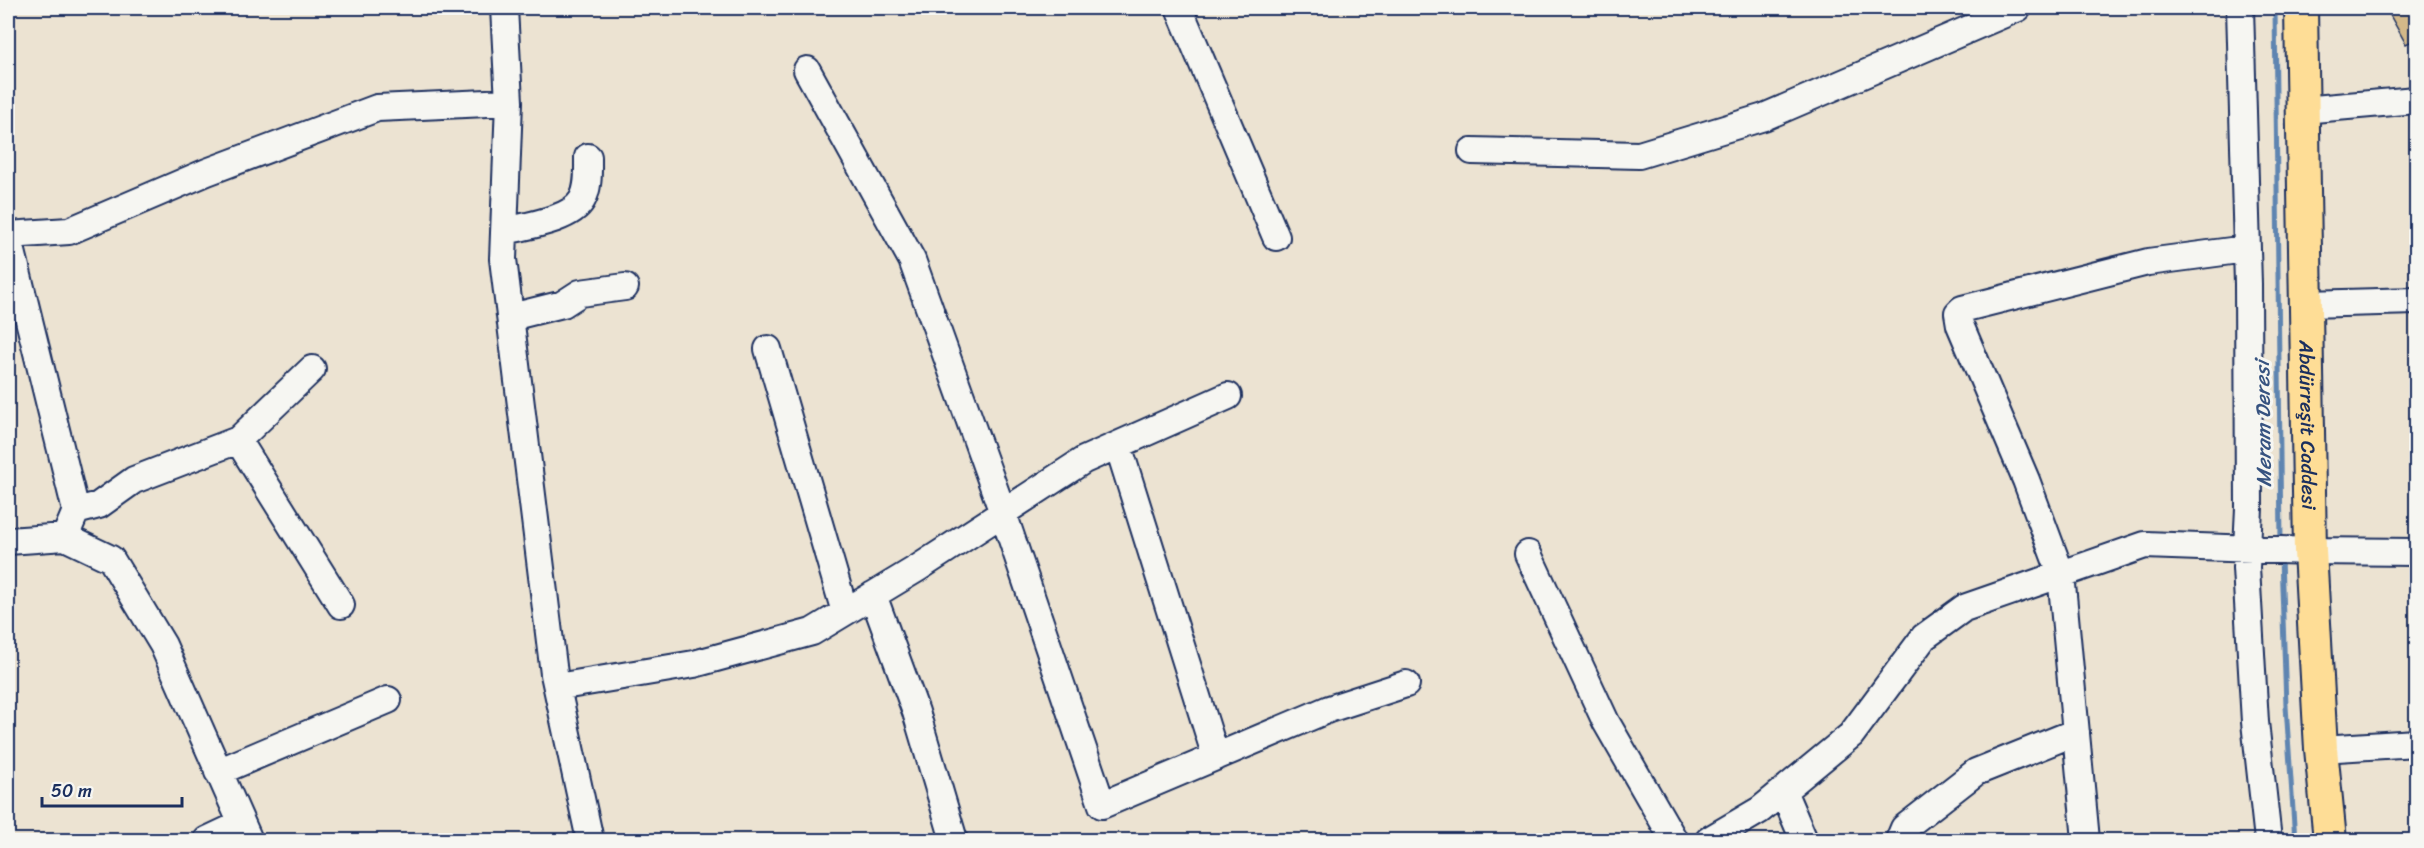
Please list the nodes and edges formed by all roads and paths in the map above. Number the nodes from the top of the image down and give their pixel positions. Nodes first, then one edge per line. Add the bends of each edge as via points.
1 (504, 8) edge
2 (1179, 8) edge
3 (2018, 8) edge
4 (2240, 8) edge
5 (2301, 8) edge
6 (807, 70) dead end
7 (2416, 100) edge
8 (509, 102) junction
9 (2302, 110) junction
10 (1472, 151) dead end
11 (588, 157) dead end
12 (505, 231) junction
13 (8, 235) edge
14 (1276, 237) dead end
15 (2246, 249) junction
16 (625, 288) dead end
17 (2416, 301) edge
18 (2307, 304) junction
19 (511, 317) junction
20 (768, 349) dead end
21 (312, 369) dead end
22 (1228, 396) dead end
23 (238, 440) junction
24 (1118, 445) junction
25 (76, 511) junction
26 (1003, 513) junction
27 (65, 537) junction
28 (8, 541) edge
29 (2257, 548) junction
30 (2303, 551) junction
31 (2416, 552) edge
32 (1528, 554) dead end
33 (2061, 574) junction
34 (873, 595) junction
35 (341, 604) dead end
36 (845, 612) junction
37 (1406, 684) dead end
38 (557, 687) junction
39 (388, 700) dead end
40 (2076, 732) junction
41 (2416, 743) edge
42 (2321, 749) junction
43 (1216, 757) junction
44 (218, 772) junction
45 (1783, 791) junction
46 (245, 832) edge
47 (207, 840) edge
48 (590, 840) edge
49 (954, 840) edge
50 (1674, 840) edge
51 (1709, 840) edge
52 (1804, 840) edge
53 (1899, 840) edge
54 (2086, 840) edge
55 (2268, 840) edge
56 (2330, 840) edge

1 - 8 street
2 - 14 street
3 - 10 street via 1764,117 1639,155
4 - 15 street
5 - 9 main road, Abdürreşit Caddesi
6 - 26 street via 912,260
7 - 9 street
8 - 12 street
8 - 13 street via 377,108 207,172 69,231
9 - 18 main road, Abdürreşit Caddesi
11 - 12 street via 582,202 560,217
12 - 19 street via 503,259
13 - 25 street
15 - 29 street via 2249,508
15 - 33 street via 2148,262 1958,313
16 - 19 street via 580,293 563,304
17 - 18 street
18 - 30 main road, Abdürreşit Caddesi
19 - 38 street
20 - 36 street
21 - 23 street
22 - 24 street
23 - 25 street via 134,480 99,505
23 - 35 street
24 - 26 street via 1084,460
24 - 43 street
25 - 27 street
26 - 34 street
26 - 43 street via 1102,805
27 - 28 street
27 - 44 street via 111,559 163,645
29 - 30 street
29 - 33 street via 2145,545
29 - 55 street via 2255,722
30 - 31 street
30 - 42 main road, Abdürreşit Caddesi
32 - 50 street via 1606,722
33 - 40 street
33 - 45 street via 1964,608 1924,637 1851,735
34 - 36 street
34 - 49 street via 916,712
36 - 38 street via 812,632 694,664
37 - 43 street via 1329,709
38 - 48 street
39 - 44 street
40 - 53 street via 1976,772 1904,828
40 - 54 street
41 - 42 street
42 - 56 main road, Abdürreşit Caddesi
44 - 46 street
45 - 51 street via 1760,810
45 - 52 street
46 - 47 street

